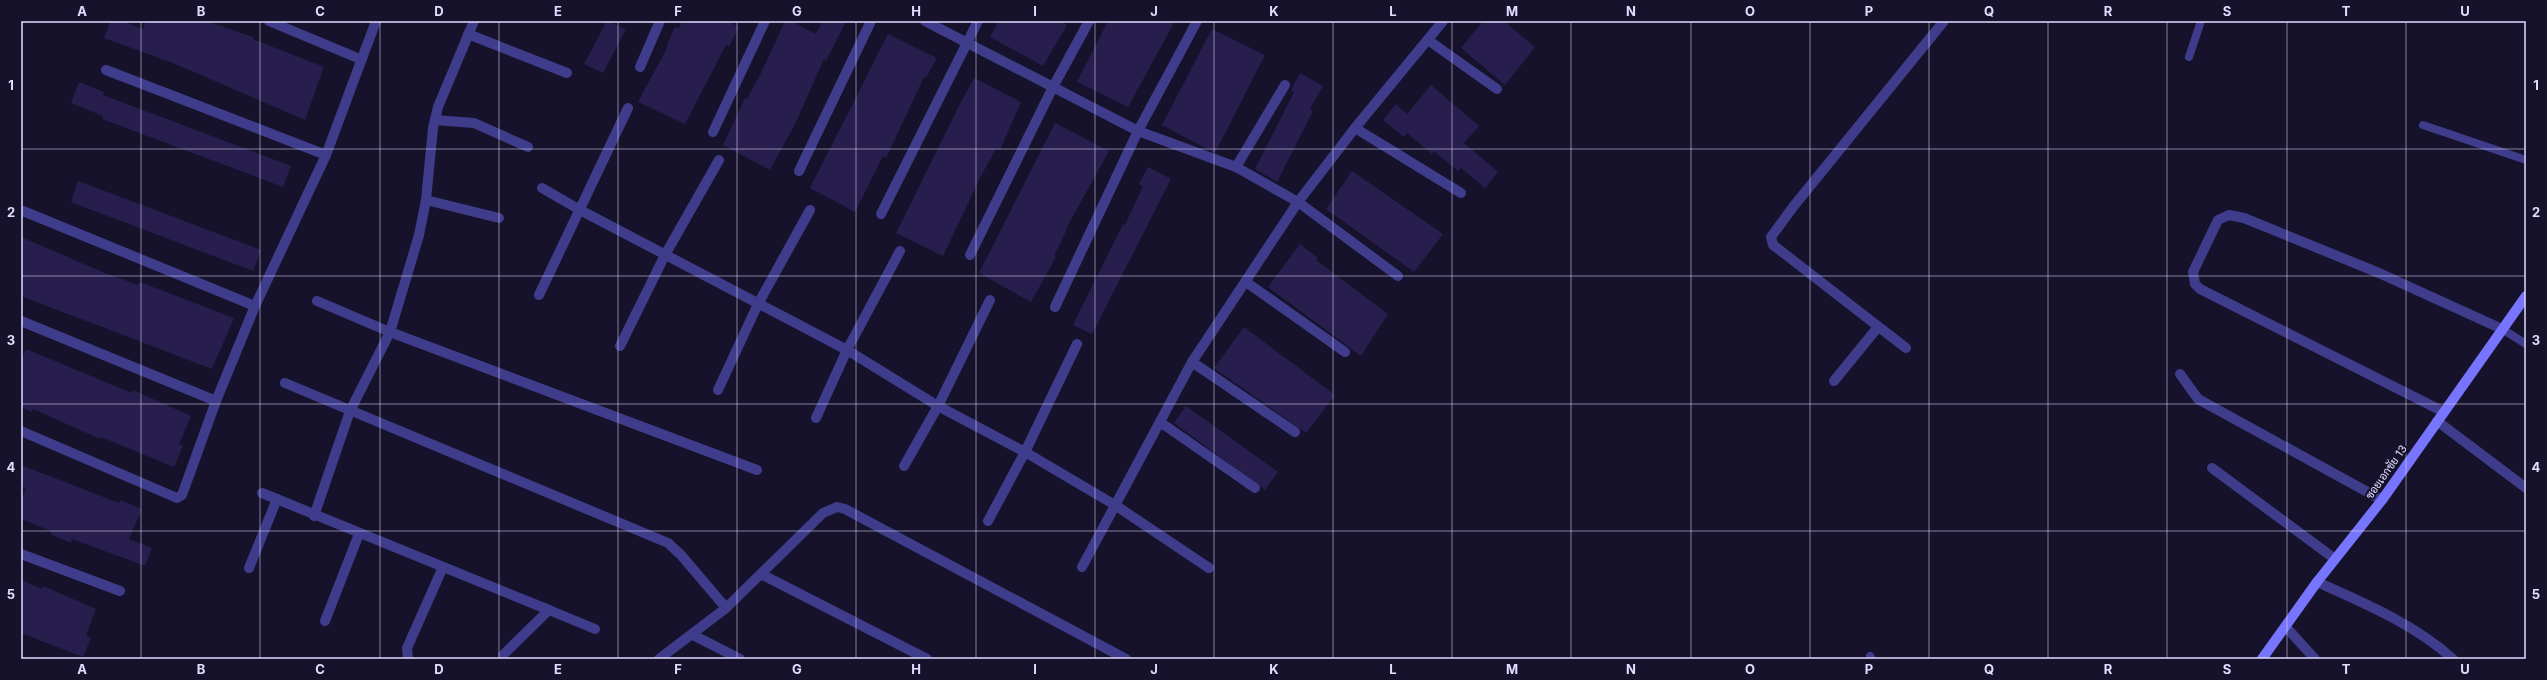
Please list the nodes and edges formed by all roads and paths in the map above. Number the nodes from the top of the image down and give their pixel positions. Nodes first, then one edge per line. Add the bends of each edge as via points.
1 (269, 21) edge
2 (376, 21) edge
3 (474, 21) edge
4 (660, 21) edge
5 (765, 21) edge
6 (871, 21) edge
7 (925, 21) edge
8 (978, 21) edge
9 (1089, 21) edge
10 (1197, 21) edge
11 (1444, 21) edge
12 (1944, 21) edge
13 (2201, 21) edge
14 (468, 34) junction
15 (1428, 40) junction
16 (966, 42) junction
17 (2189, 57) dead end
18 (360, 59) junction
19 (640, 67) dead end
20 (106, 70) dead end
21 (567, 73) dead end
22 (1285, 85) dead end
23 (1053, 87) junction
24 (1497, 89) dead end
25 (628, 108) dead end
26 (435, 120) junction
27 (2423, 125) dead end
28 (1355, 128) junction
29 (1138, 130) junction
30 (713, 132) dead end
31 (528, 147) dead end
32 (326, 156) junction
33 (719, 160) dead end
34 (2526, 160) edge
35 (1236, 167) junction
36 (799, 171) dead end
37 (542, 188) dead end
38 (1461, 193) dead end
39 (426, 200) junction
40 (1298, 202) junction
41 (580, 210) junction
42 (810, 210) dead end
43 (23, 211) dead end
44 (881, 214) dead end
45 (499, 218) dead end
46 (900, 251) dead end
47 (970, 254) dead end
48 (665, 255) junction
49 (1398, 276) dead end
50 (1246, 282) junction
51 (539, 295) dead end
52 (2526, 296) edge
53 (990, 300) dead end
54 (317, 301) dead end
55 (758, 304) junction
56 (255, 306) junction
57 (1055, 306) dead end
58 (21, 321) edge
59 (1878, 327) junction
60 (2502, 329) junction
61 (390, 332) junction
62 (1077, 344) dead end
63 (2526, 344) edge
64 (620, 346) dead end
65 (1906, 348) dead end
66 (847, 350) junction
67 (1345, 352) dead end
68 (1192, 362) junction
69 (2180, 374) dead end
70 (1834, 381) dead end
71 (285, 383) dead end
72 (718, 390) dead end
73 (216, 401) junction
74 (938, 406) junction
75 (350, 411) junction
76 (2444, 412) junction
77 (816, 418) dead end
78 (2437, 421) junction
79 (1160, 422) junction
80 (21, 431) edge
81 (1295, 432) dead end
82 (1025, 452) junction
83 (904, 466) dead end
84 (2212, 468) dead end
85 (757, 470) dead end
86 (1255, 488) dead end
87 (2526, 488) edge
88 (262, 493) dead end
89 (278, 499) junction
90 (2382, 500) junction
91 (1115, 505) junction
92 (314, 516) junction
93 (988, 521) dead end
94 (359, 534) junction
95 (21, 554) edge
96 (2335, 559) junction
97 (443, 567) junction
98 (1082, 567) dead end
99 (249, 568) dead end
100 (1209, 568) dead end
101 (761, 574) junction
102 (2317, 582) junction
103 (120, 591) dead end
104 (726, 608) junction
105 (549, 610) junction
106 (325, 621) dead end
107 (2286, 627) junction
108 (595, 629) dead end
109 (693, 635) junction
110 (504, 655) dead end
111 (408, 659) edge
112 (659, 659) edge
113 (740, 659) edge
114 (927, 659) edge
115 (1126, 659) edge
116 (2262, 659) edge
117 (2315, 659) edge
118 (2453, 659) edge

1 - 18 street
2 - 18 street
3 - 14 street
4 - 19 street
5 - 30 street
6 - 36 street
7 - 16 street
8 - 16 street
9 - 23 street
10 - 29 street
11 - 15 street
12 - 59 street via 1793,206 1771,237 1773,245
13 - 17 lane
14 - 21 street
14 - 26 street
15 - 24 street
15 - 28 street
16 - 23 street
16 - 44 street
18 - 32 street
20 - 32 street
22 - 35 street
23 - 29 street
23 - 47 street
25 - 41 street
26 - 31 street via 474,123
26 - 39 street
27 - 34 lane
28 - 38 street
28 - 40 street
29 - 35 street
29 - 57 street
32 - 56 street
33 - 48 street
35 - 40 street
37 - 41 street
39 - 45 street
39 - 61 street via 419,235
40 - 49 street
40 - 50 street
41 - 48 street
41 - 51 street
42 - 55 street
43 - 56 street
46 - 66 street
48 - 55 street
48 - 64 street
50 - 67 street
50 - 68 street
52 - 60 street, ซอยเอกชัย 13
53 - 74 street
54 - 61 street
55 - 66 street
55 - 72 street
56 - 73 street
58 - 73 street
59 - 65 street
59 - 70 street
60 - 63 lane
60 - 76 street, ซอยเอกชัย 13
60 - 76 street via 2379,273 2244,218 2229,215 2218,220 2193,272 2195,284 2200,289
61 - 75 street
61 - 85 street
62 - 82 street
66 - 74 street
66 - 77 street
68 - 79 street
68 - 81 street
69 - 90 street via 2198,399
71 - 75 street
73 - 80 street via 180,497
74 - 82 street
74 - 83 street
75 - 92 street
75 - 104 street via 668,543
76 - 78 street, ซอยเอกชัย 13
78 - 87 street
78 - 90 street, ซอยเอกชัย 13
79 - 86 street
79 - 91 street
82 - 91 street
82 - 93 street
84 - 96 street
88 - 89 street
89 - 92 street
89 - 99 street
90 - 96 street, ซอยเอกชัย 13
91 - 98 street
91 - 100 street
92 - 94 street
94 - 97 street
94 - 106 street
95 - 103 street
96 - 102 street, ซอยเอกชัย 13
97 - 105 street
97 - 111 street via 407,648
101 - 104 street
101 - 114 street
101 - 115 street via 822,513 837,507
102 - 107 street, ซอยเอกชัย 13
102 - 118 street via 2408,627 2434,642
104 - 109 street
105 - 108 street
105 - 110 street
107 - 116 street, ซอยเอกชัย 13
107 - 117 street
109 - 112 street
109 - 113 street

